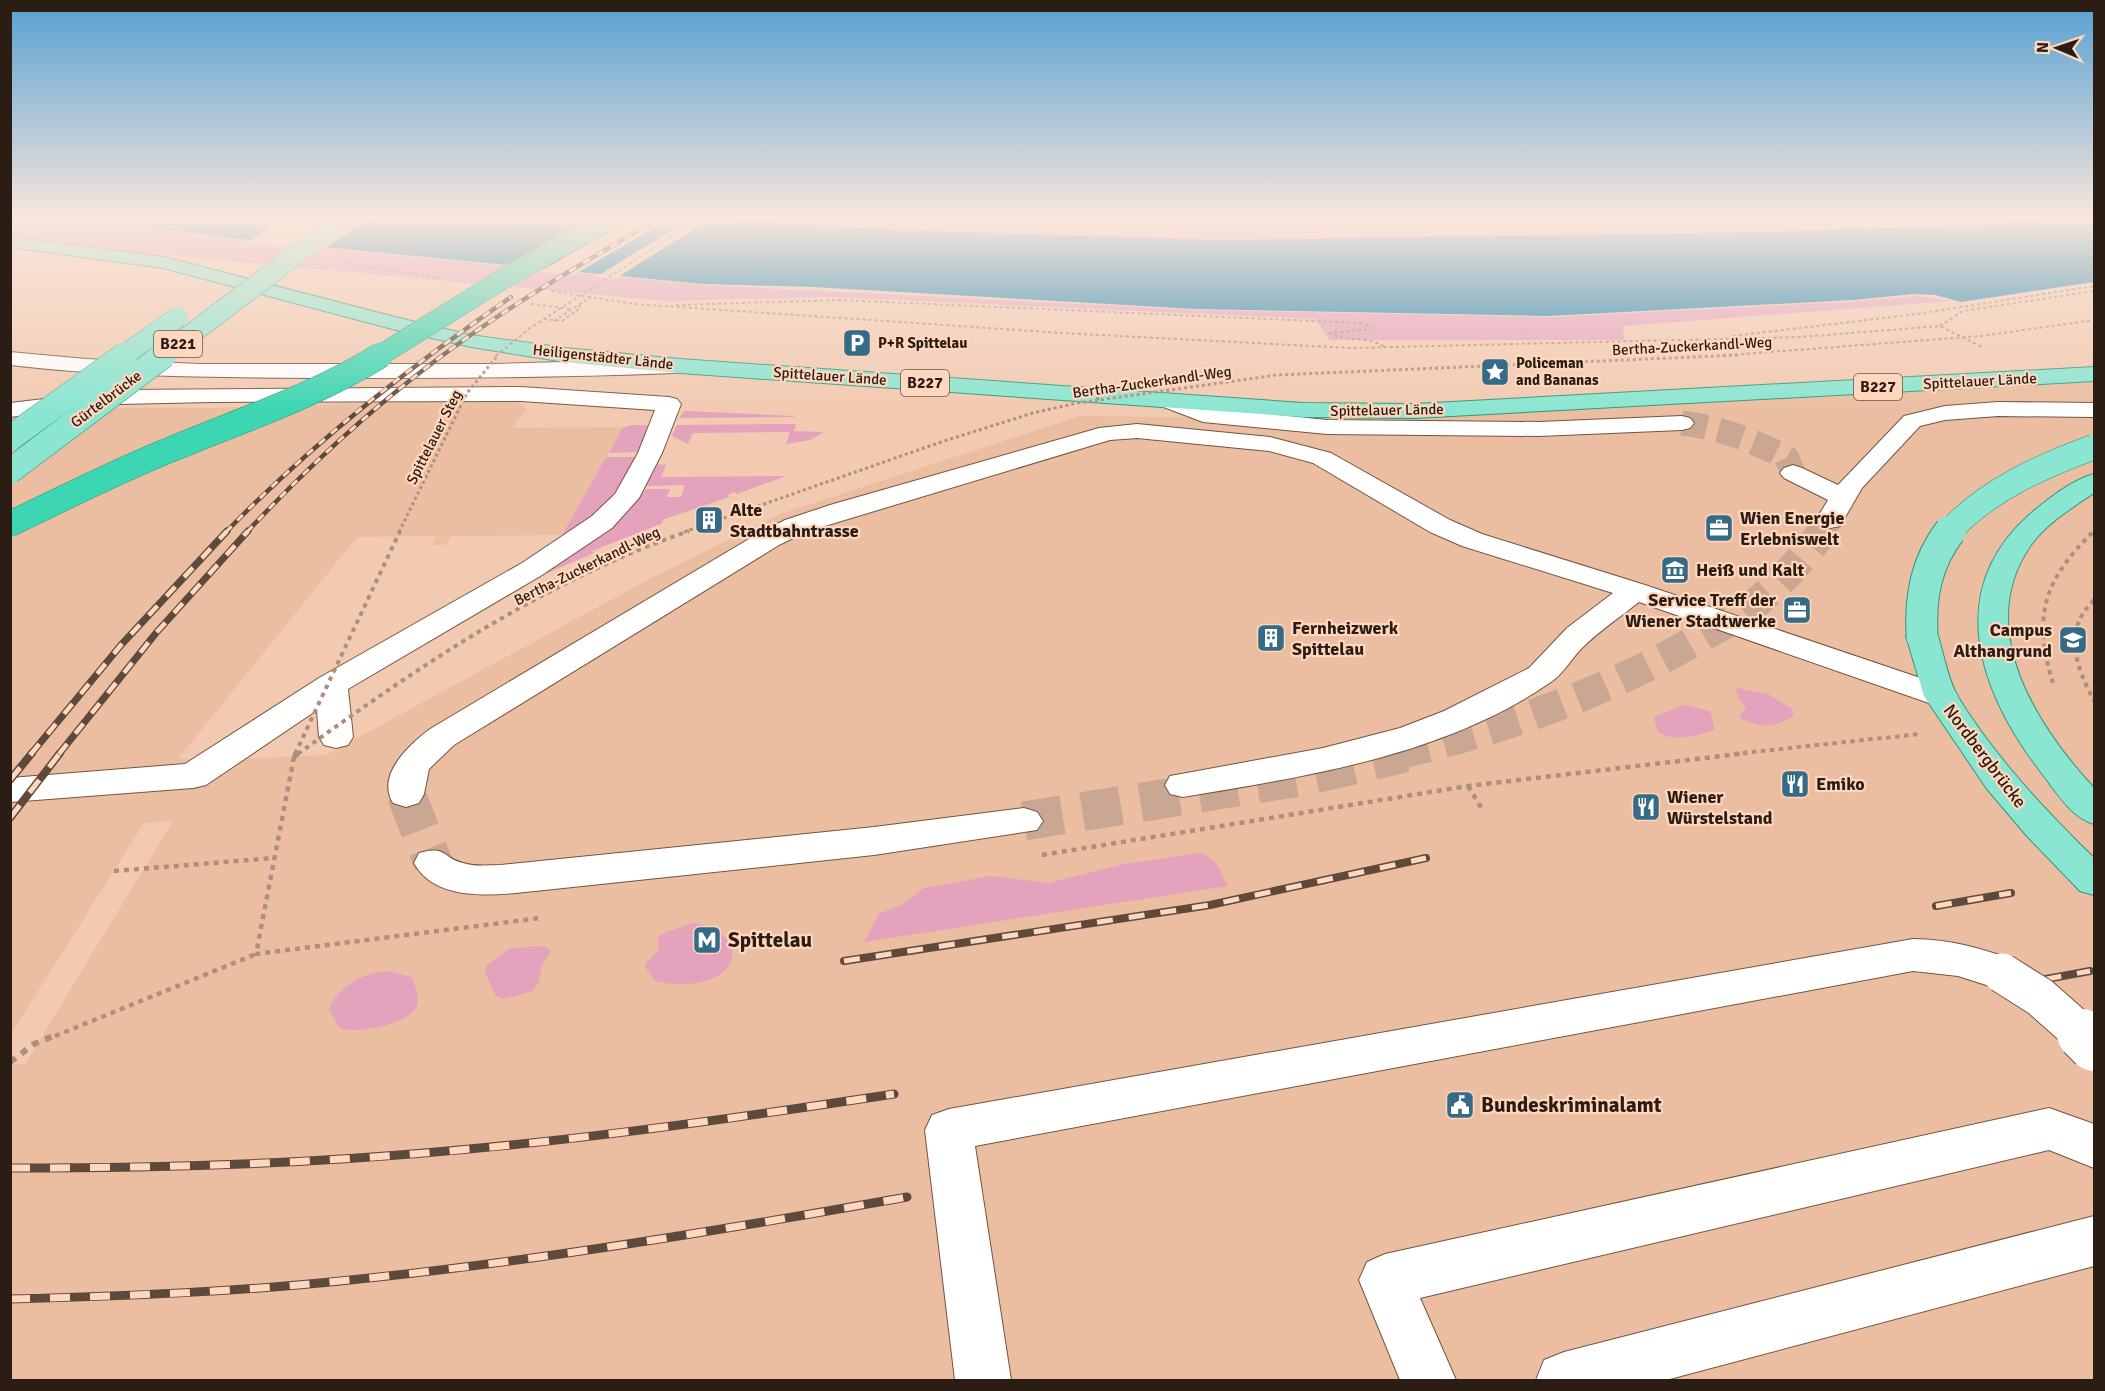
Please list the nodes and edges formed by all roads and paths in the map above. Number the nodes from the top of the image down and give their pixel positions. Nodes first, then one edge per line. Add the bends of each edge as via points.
1 (225, 282) edge
2 (235, 282) edge
3 (260, 282) edge
4 (498, 282) edge
5 (601, 282) edge
6 (2094, 288) edge
7 (552, 291) dead end
8 (210, 293) dead end
9 (591, 297) junction
10 (525, 300) dead end
11 (579, 304) junction
12 (667, 306) junction
13 (191, 307) dead end
14 (571, 309) junction
15 (544, 319) junction
16 (2094, 320) edge
17 (1940, 326) junction
18 (546, 327) dead end
19 (1957, 334) dead end
20 (1711, 338) junction
21 (1385, 347) junction
22 (10, 358) edge
23 (680, 366) junction
24 (2094, 374) edge
25 (1097, 391) dead end
26 (1098, 400) junction
27 (1169, 401) junction
28 (10, 410) edge
29 (2043, 410) junction
30 (2094, 410) edge
31 (1682, 423) tunnel mouth
32 (2094, 428) edge
33 (10, 438) edge
34 (2094, 447) edge
35 (10, 471) edge
36 (1793, 473) tunnel mouth
37 (2094, 482) edge
38 (10, 524) edge
39 (2094, 531) edge
40 (1635, 591) junction
41 (2094, 600) edge
42 (331, 685) junction
43 (2055, 687) dead end
44 (1941, 696) junction
45 (2094, 701) edge
46 (336, 737) dead end
47 (294, 758) joint
48 (1183, 785) dead end
49 (1468, 786) dead end
50 (10, 790) edge
51 (406, 794) tunnel mouth
52 (1482, 808) dead end
53 (2094, 811) edge
54 (1024, 821) tunnel mouth
55 (274, 858) dead end
56 (433, 863) tunnel mouth
57 (114, 870) dead end
58 (2094, 881) edge
59 (256, 954) dead end
60 (2094, 1046) edge
61 (10, 1062) edge
62 (2094, 1146) edge
63 (2094, 1241) edge
64 (983, 1380) edge
65 (1428, 1380) edge
66 (1564, 1380) edge

1 - 8 main road
2 - 23 main road, Heiligenstädter Lände / B227 via 471,341
3 - 35 main road, Gürtelbrücke / B221, bridge
4 - 38 highway, bridge via 360,368 136,463
5 - 15 path, Spittelauer Steg, bridge
6 - 17 path via 1963,311
6 - 20 path
7 - 9 path
9 - 11 path
9 - 12 path
10 - 14 path via 535,306
11 - 14 path
11 - 15 path, bridge via 580,309 562,321
12 - 21 path via 1062,333
12 - 21 path via 694,302 838,300 1359,323 1371,329 1330,333 1378,341
13 - 33 main road, Gürtelbrücke / B221, bridge
14 - 18 path
15 - 47 path, Spittelauer Steg, bridge via 492,360 467,393
16 - 26 path, Bertha-Zuckerkandl-Weg, bridge via 1982,336 1726,356 1277,375
17 - 19 path
17 - 20 path via 1801,337
20 - 21 path
22 - 23 street, Heiligenstädter Lände via 216,371 546,372
23 - 27 main road, Spittelauer Lände / B227
24 - 27 main road, Spittelauer Lände / B227 via 1416,411 1303,410
25 - 26 path, bridge
26 - 47 path, Bertha-Zuckerkandl-Weg, bridge via 1056,407 944,441 650,544 472,636 386,690
27 - 31 street via 1203,415 1327,428 1528,429
28 - 42 street via 120,398 212,395 521,394 669,404 650,453 626,498 602,522 532,569
29 - 30 street
29 - 32 street
29 - 36 street via 1945,413 1912,421 1851,484 1836,509
34 - 44 main road, Nordbergbrücke, bridge via 2008,488 1958,523 1938,546 1920,600 1922,636
37 - 53 main road via 2053,508 2016,546 1999,576 1991,605 1998,664 2012,698 2047,754
39 - 43 path via 2066,560 2042,609 2042,645
40 - 44 street
40 - 48 street via 1571,641 1543,674 1462,719 1390,744 1328,759
40 - 51 street via 1472,540 1440,526 1322,458 1295,449 1205,436 1108,433 840,511 769,539 442,737 420,754 410,769
41 - 45 path via 2080,616 2074,636 2083,680
42 - 46 street
42 - 50 street via 193,776
44 - 58 main road, Nordbergbrücke via 2007,788
49 - 52 path
54 - 56 street via 544,876 452,878
55 - 57 path
59 - 61 path via 34,1044
60 - 64 street, bridge via 2029,986 1964,958 1913,956 949,1130
62 - 65 street via 2049,1129 1385,1280
63 - 66 street

